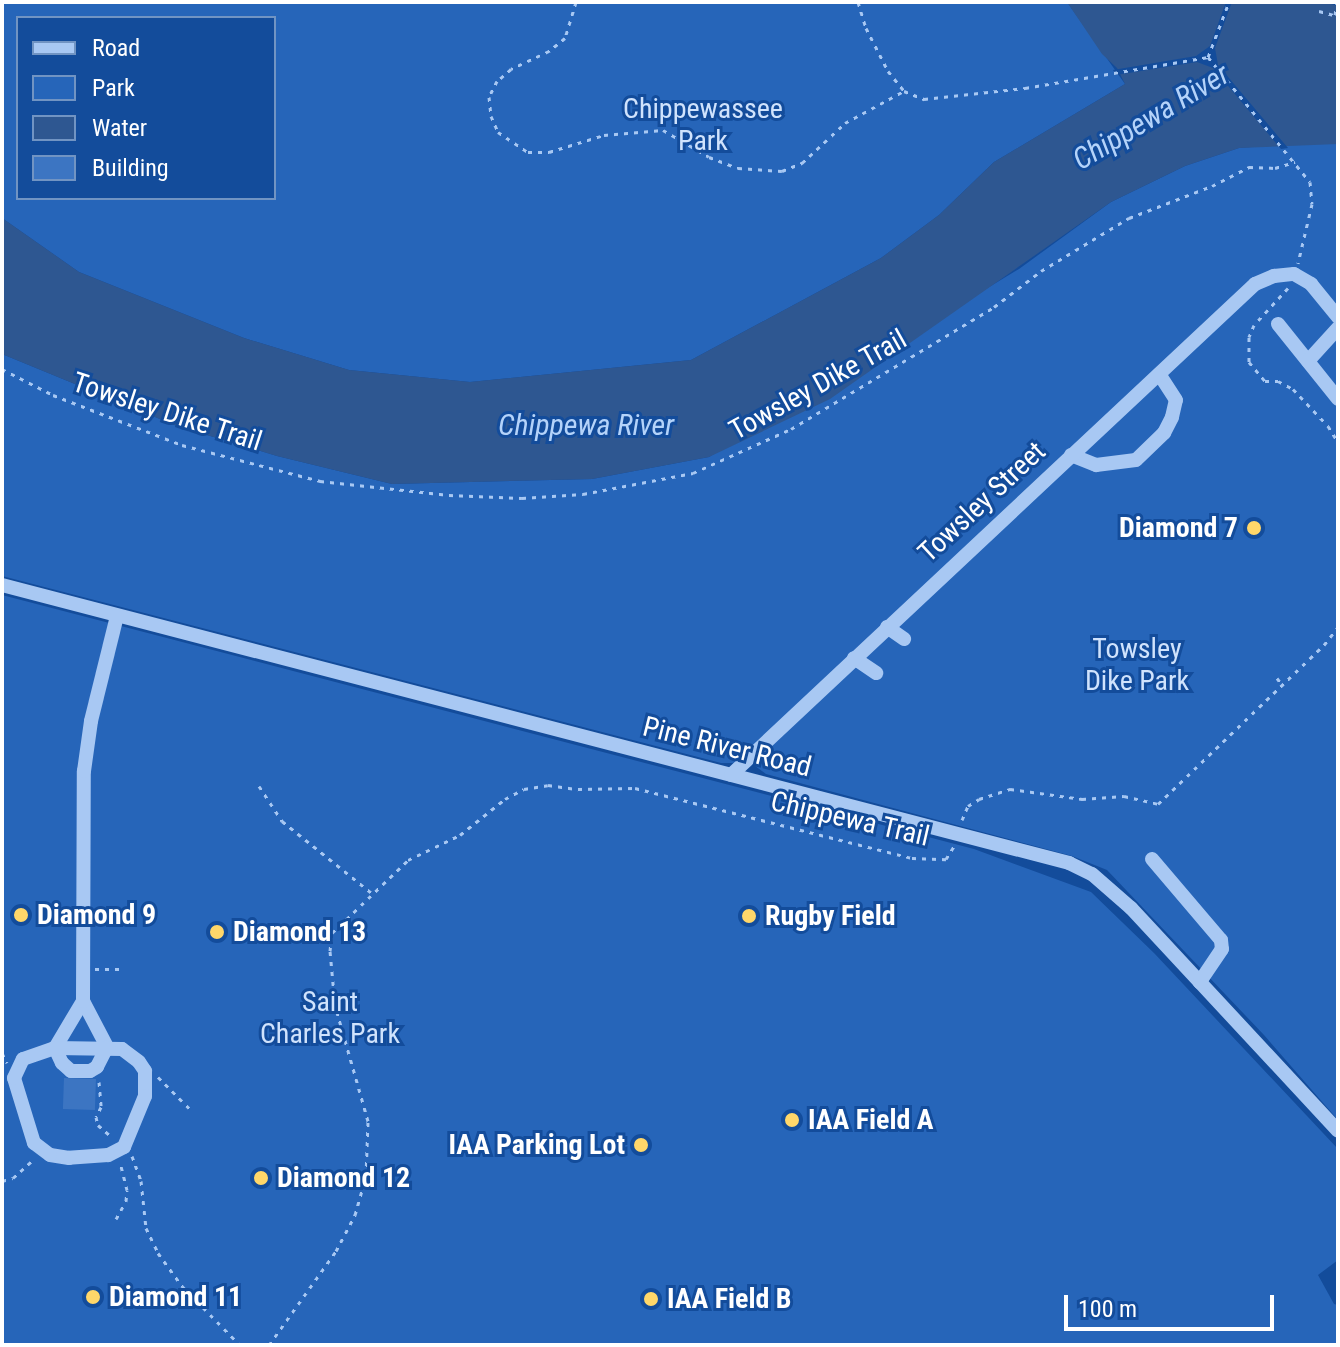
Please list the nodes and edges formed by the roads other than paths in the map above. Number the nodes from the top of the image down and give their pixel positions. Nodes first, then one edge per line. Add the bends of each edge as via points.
1 (1338, 317) edge
2 (1278, 324) dead end
3 (1338, 328) edge
4 (1308, 361) junction
5 (1159, 374) junction
6 (1338, 399) edge
7 (1071, 455) junction
8 (2, 585) edge
9 (117, 616) junction
10 (887, 627) junction
11 (904, 639) dead end
12 (854, 658) junction
13 (876, 673) dead end
14 (731, 775) junction
15 (1152, 859) dead end
16 (1200, 982) junction
17 (83, 1001) junction
18 (107, 1047) junction
19 (55, 1048) junction
20 (1338, 1131) edge

1 - 5 street, Towsley Street via 1311,284 1294,274 1274,276 1255,284
2 - 4 street
3 - 4 street
4 - 6 street
5 - 7 street, Towsley Street
5 - 7 street via 1176,400 1172,417 1164,433 1136,460 1096,465
7 - 10 street, Towsley Street
8 - 9 street, Pine River Road
9 - 14 street, Pine River Road
9 - 17 street via 86,747
10 - 11 street
10 - 12 street, Towsley Street
12 - 13 street
12 - 14 street, Towsley Street
14 - 16 street, Pine River Road via 1069,863 1092,874 1131,908
15 - 16 street via 1221,940 1222,949
16 - 20 street, Pine River Road
17 - 18 street
17 - 19 street
18 - 19 street
18 - 19 street via 90,1071 71,1071
18 - 19 street via 122,1049 139,1062 145,1071 145,1096 119,1149 91,1158 40,1151 29,1133 14,1078 23,1059

